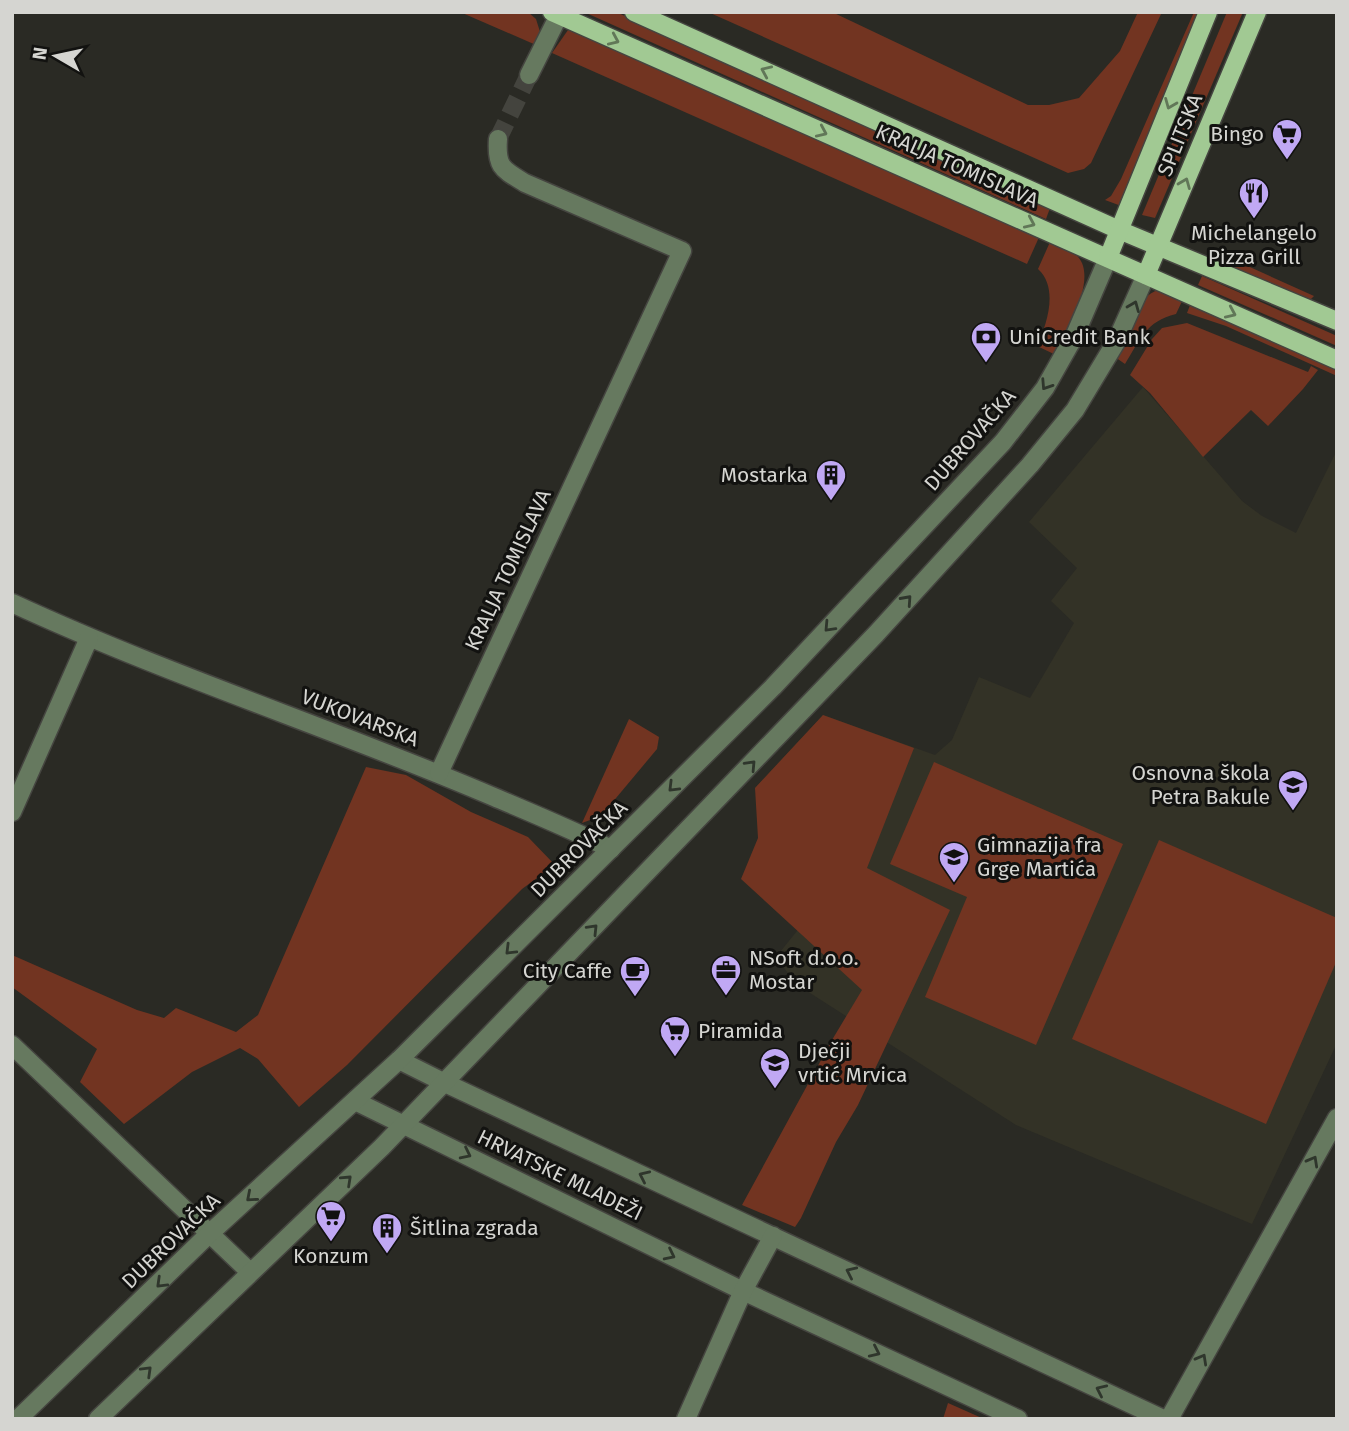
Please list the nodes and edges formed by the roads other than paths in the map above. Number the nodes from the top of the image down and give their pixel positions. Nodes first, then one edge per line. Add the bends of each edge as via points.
1 (634, 12) edge
2 (1208, 12) edge
3 (1256, 12) edge
4 (555, 14) edge
5 (530, 75) tunnel mouth
6 (498, 139) tunnel mouth
7 (1119, 230) junction
8 (1159, 246) junction
9 (1108, 258) junction
10 (1146, 275) junction
11 (1337, 321) edge
12 (1337, 360) edge
13 (12, 603) edge
14 (89, 638) junction
15 (439, 773) junction
16 (12, 812) edge
17 (611, 849) junction
18 (12, 1045) edge
19 (399, 1060) junction
20 (445, 1083) junction
21 (355, 1101) junction
22 (1337, 1118) edge
23 (405, 1123) junction
24 (209, 1234) junction
25 (773, 1236) junction
26 (250, 1272) junction
27 (743, 1291) junction
28 (18, 1419) edge
29 (98, 1419) edge
30 (687, 1419) edge
31 (1018, 1419) edge
32 (1163, 1419) edge
33 (1168, 1419) edge

7 -> 1 main road, KRALJA TOMISLAVA
2 -> 7 main road, SPLITSKA
8 -> 3 main road, SPLITSKA
4 - 5 street, KRALJA TOMISLAVA
4 -> 9 main road, KRALJA TOMISLAVA
6 - 15 street, KRALJA TOMISLAVA via 497,159 515,177 682,251
7 - 8 main road, KRALJA TOMISLAVA
7 - 9 main road, SPLITSKA
8 - 10 main road, SPLITSKA
8 - 11 main road, KRALJA TOMISLAVA
9 - 10 main road, KRALJA TOMISLAVA
9 -> 17 street, DUBROVAČKA via 1050,380 1003,442 773,687
10 -> 12 main road, KRALJA TOMISLAVA
20 -> 10 street via 876,634 1030,465 1094,381
13 - 14 street, VUKOVARSKA
14 - 15 street, VUKOVARSKA
14 - 16 street
15 - 17 street, VUKOVARSKA
17 -> 19 street, DUBROVAČKA
18 - 24 street
19 - 20 street, HRVATSKE MLADEŽI
19 - 21 street, DUBROVAČKA
20 - 23 street
25 -> 20 street, HRVATSKE MLADEŽI
21 - 23 street, HRVATSKE MLADEŽI
21 -> 24 street, DUBROVAČKA
33 -> 22 street
26 -> 23 street
23 -> 27 street, HRVATSKE MLADEŽI
24 - 26 street
24 -> 28 street, DUBROVAČKA
25 - 27 street
32 -> 25 street, HRVATSKE MLADEŽI
29 -> 26 street
27 - 30 street
27 -> 31 street, HRVATSKE MLADEŽI

